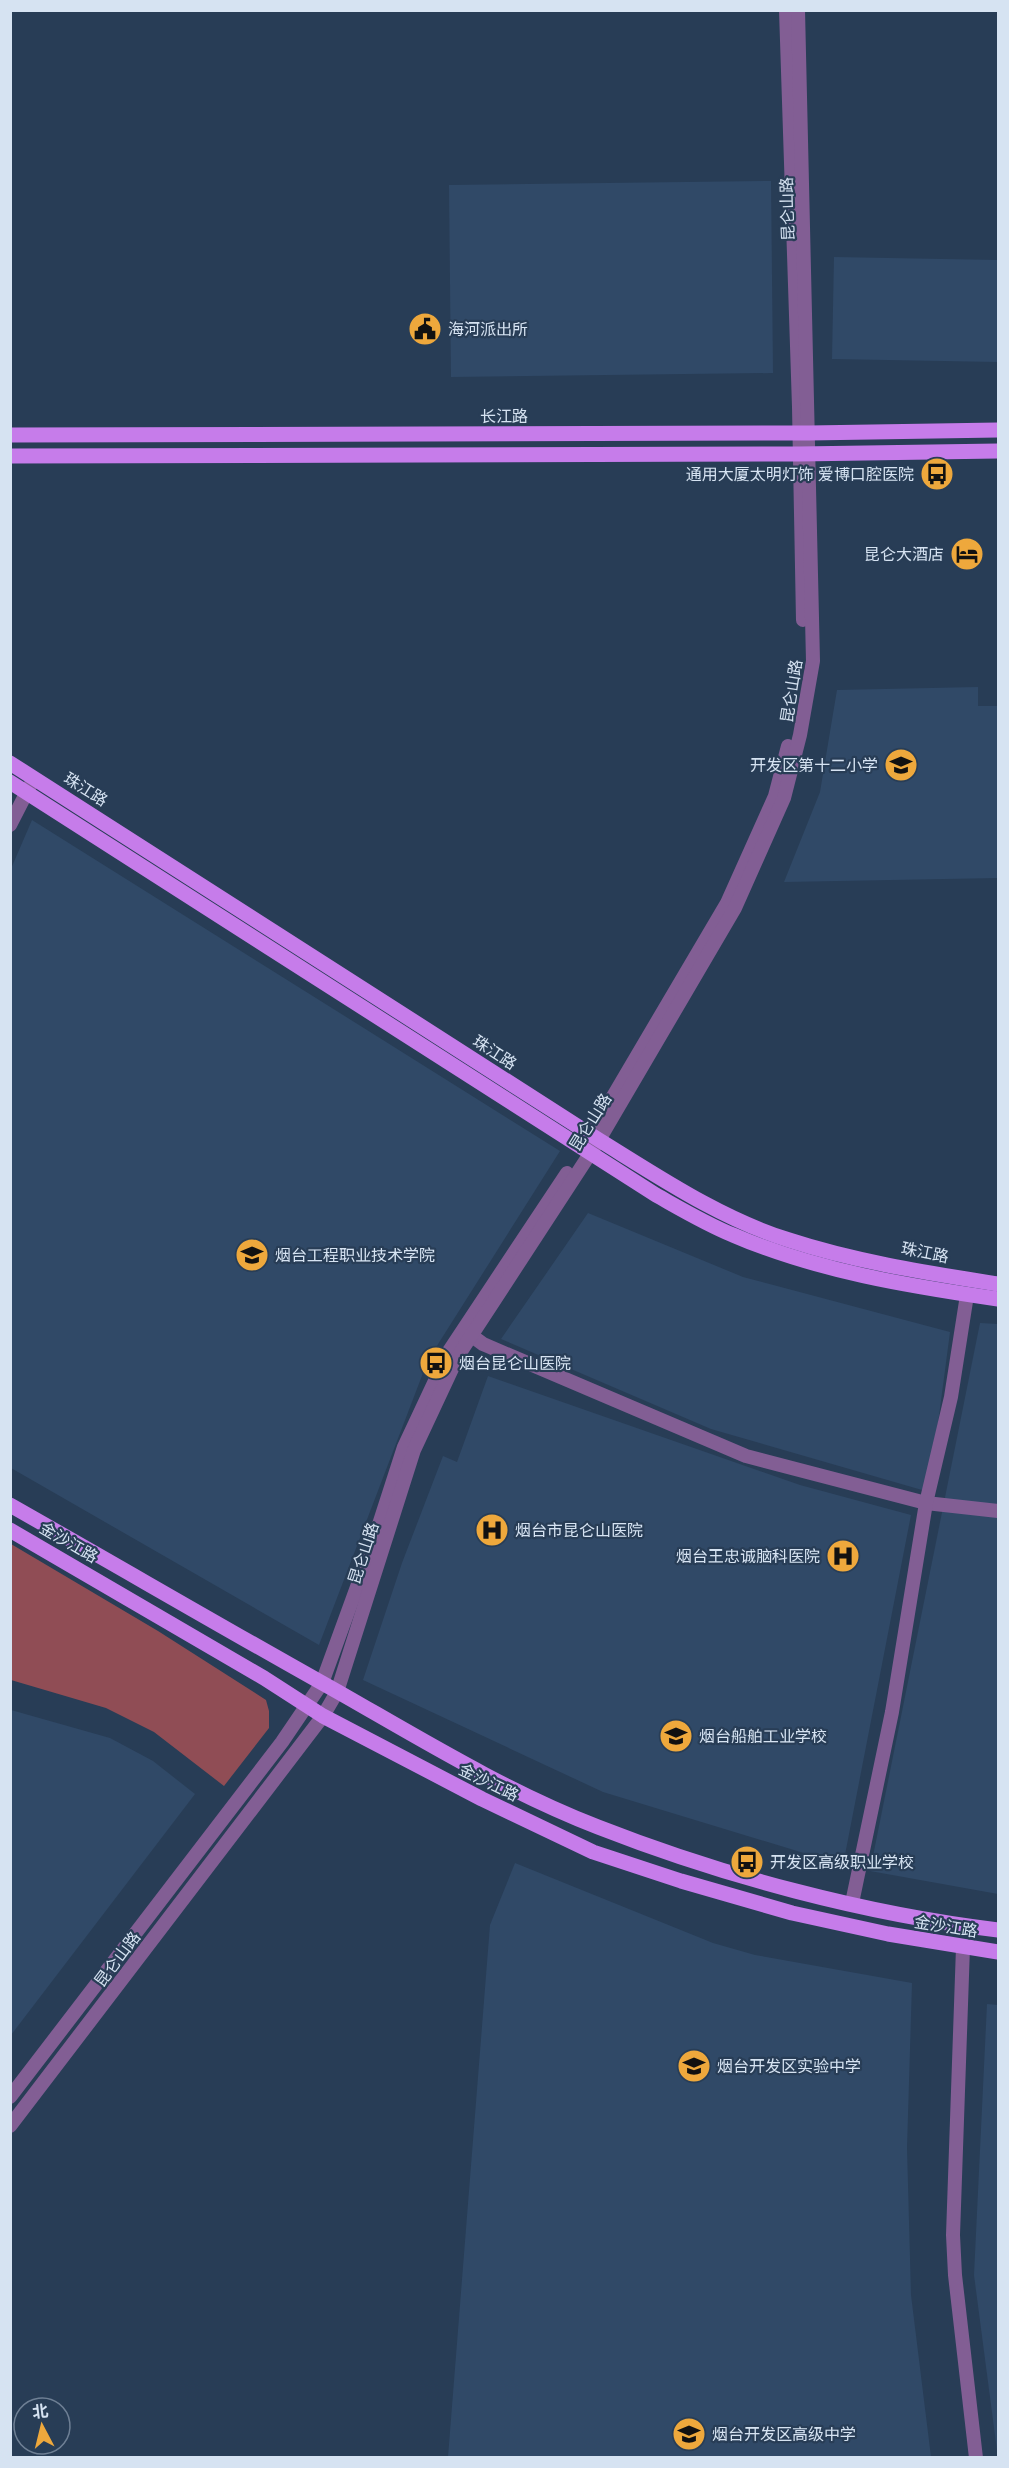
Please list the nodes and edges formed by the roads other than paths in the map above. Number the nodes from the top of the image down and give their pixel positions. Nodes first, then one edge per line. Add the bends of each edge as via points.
1 (786, 10) edge
2 (798, 10) edge
3 (999, 430) edge
4 (804, 433) junction
5 (10, 435) edge
6 (999, 451) edge
7 (804, 454) junction
8 (10, 456) edge
9 (10, 762) edge
10 (34, 777) junction
11 (10, 782) edge
12 (26, 792) junction
13 (10, 825) edge
14 (595, 1137) junction
15 (586, 1152) junction
16 (999, 1284) edge
17 (967, 1294) junction
18 (999, 1299) edge
19 (463, 1330) junction
20 (926, 1503) junction
21 (10, 1505) edge
22 (999, 1511) edge
23 (10, 1530) edge
24 (322, 1683) junction
25 (337, 1692) junction
26 (308, 1705) junction
27 (323, 1716) junction
28 (852, 1903) junction
29 (999, 1930) edge
30 (963, 1947) junction
31 (999, 1952) edge
32 (10, 2097) edge
33 (10, 2126) edge
34 (976, 2457) edge

1 - 4 street, 昆仑山路
2 - 4 street, 昆仑山路
3 - 4 main road, 长江路
4 - 5 main road, 长江路
4 - 7 street, 昆仑山路
6 - 7 main road
7 - 8 main road
7 - 14 street, 昆仑山路 via 804,660 775,796 727,903
9 - 10 main road, 珠江路
10 - 12 street
10 - 14 main road, 珠江路
11 - 12 main road
12 - 13 street
12 - 15 main road
14 - 15 street, 昆仑山路
14 - 16 main road, 珠江路 via 737,1220 788,1240 854,1258
15 - 17 main road via 722,1230 784,1255 850,1273
15 - 19 street, 昆仑山路
15 - 25 street, 昆仑山路 via 458,1356 428,1419 414,1450
17 - 18 main road
17 - 20 street via 951,1397
19 - 20 street via 483,1344 746,1456
19 - 24 street, 昆仑山路 via 449,1351 404,1447
20 - 22 street
20 - 28 street via 892,1712
21 - 24 main road, 金沙江路
23 - 26 main road, 金沙江路
24 - 25 main road, 金沙江路
24 - 26 street, 昆仑山路
25 - 27 street, 昆仑山路
25 - 28 main road, 金沙江路 via 518,1792 597,1827 687,1860
26 - 27 main road, 金沙江路
26 - 32 street, 昆仑山路
27 - 30 main road, 金沙江路 via 482,1800 593,1852 792,1912 888,1935
27 - 33 street, 昆仑山路
28 - 29 main road, 金沙江路
30 - 31 main road, 金沙江路
30 - 34 street via 952,2235

